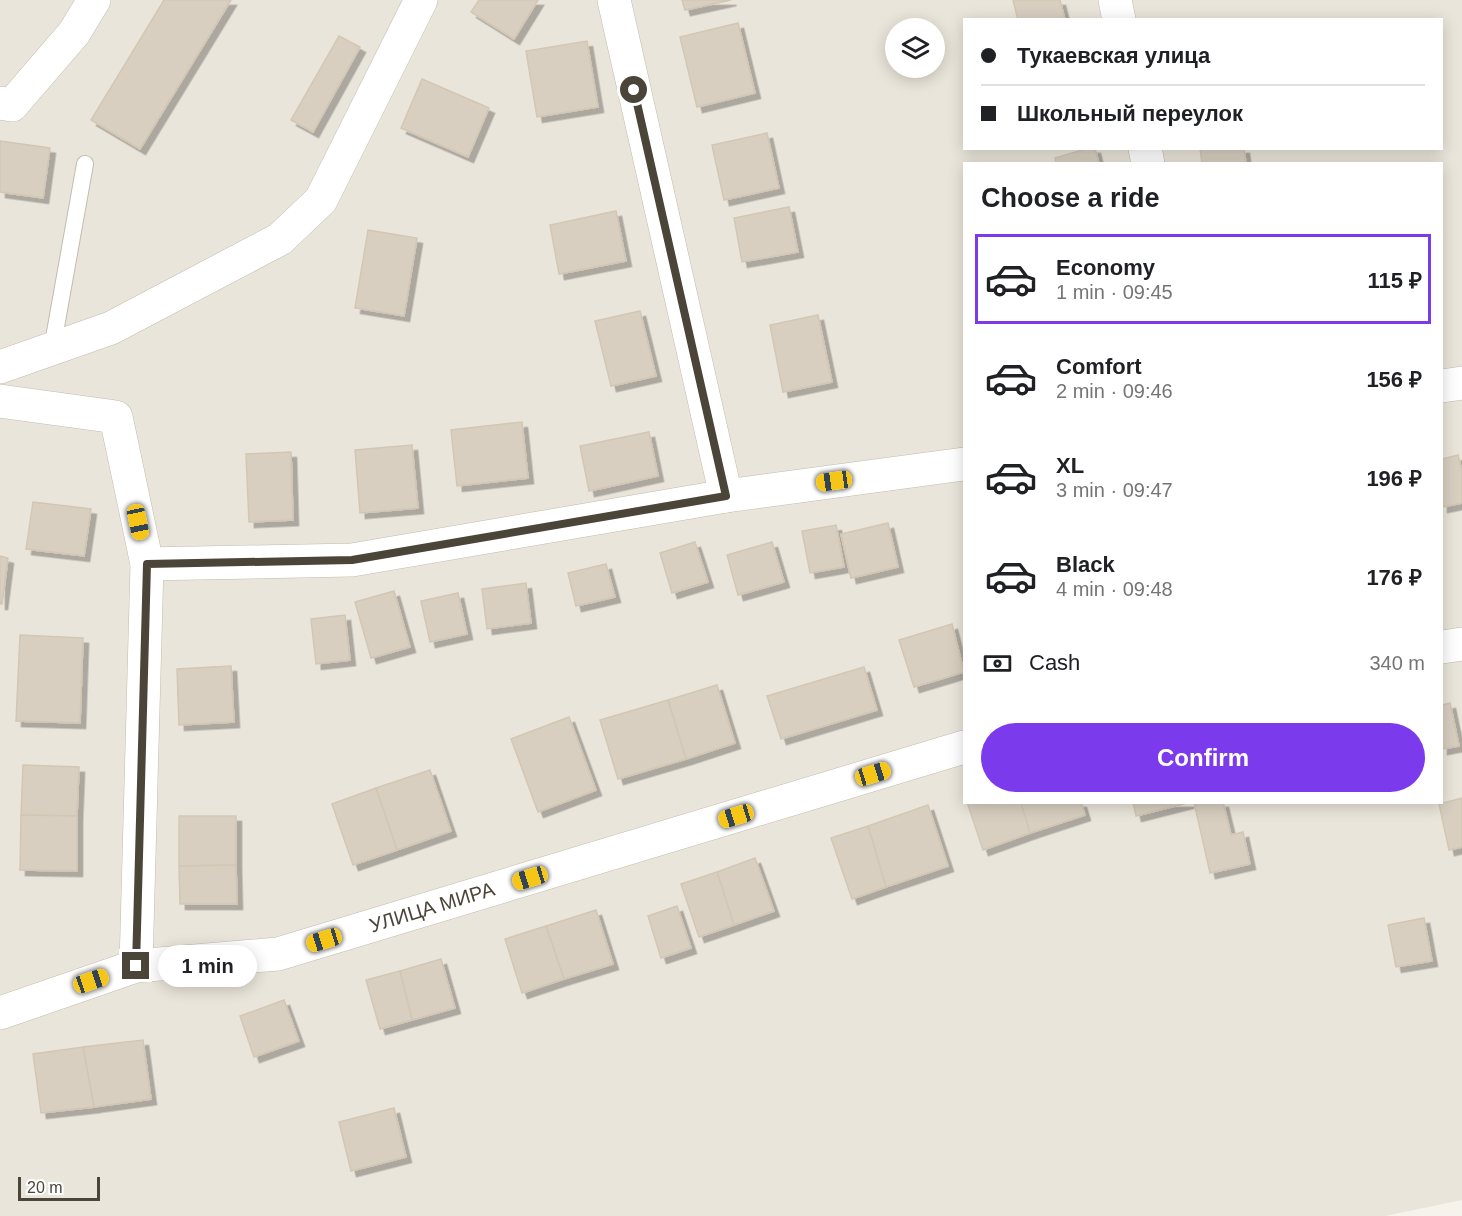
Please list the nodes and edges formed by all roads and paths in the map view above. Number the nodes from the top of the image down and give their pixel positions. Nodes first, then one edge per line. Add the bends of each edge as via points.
1 (94, 0) edge
2 (421, 0) edge
3 (614, 0) edge
4 (1115, 0) edge
5 (1119, 18) edge
6 (0, 103) edge
7 (85, 164) dead end
8 (52, 349) junction
9 (0, 367) edge
10 (1462, 383) edge
11 (1443, 386) edge
12 (0, 401) edge
13 (963, 464) edge
14 (726, 496) junction
15 (147, 564) junction
16 (1462, 644) edge
17 (1443, 647) edge
18 (963, 747) edge
19 (136, 966) junction
20 (0, 1013) edge

1 - 6 street via 74,33 12,105
2 - 8 street via 321,200 280,239 111,328
3 - 14 street
4 - 5 street
7 - 8 lane
8 - 9 street
10 - 11 street
12 - 15 street via 116,417
13 - 14 street
14 - 15 street via 352,560
15 - 19 street
16 - 17 street
18 - 19 street, УЛИЦА МИРА via 278,954
19 - 20 street, УЛИЦА МИРА

